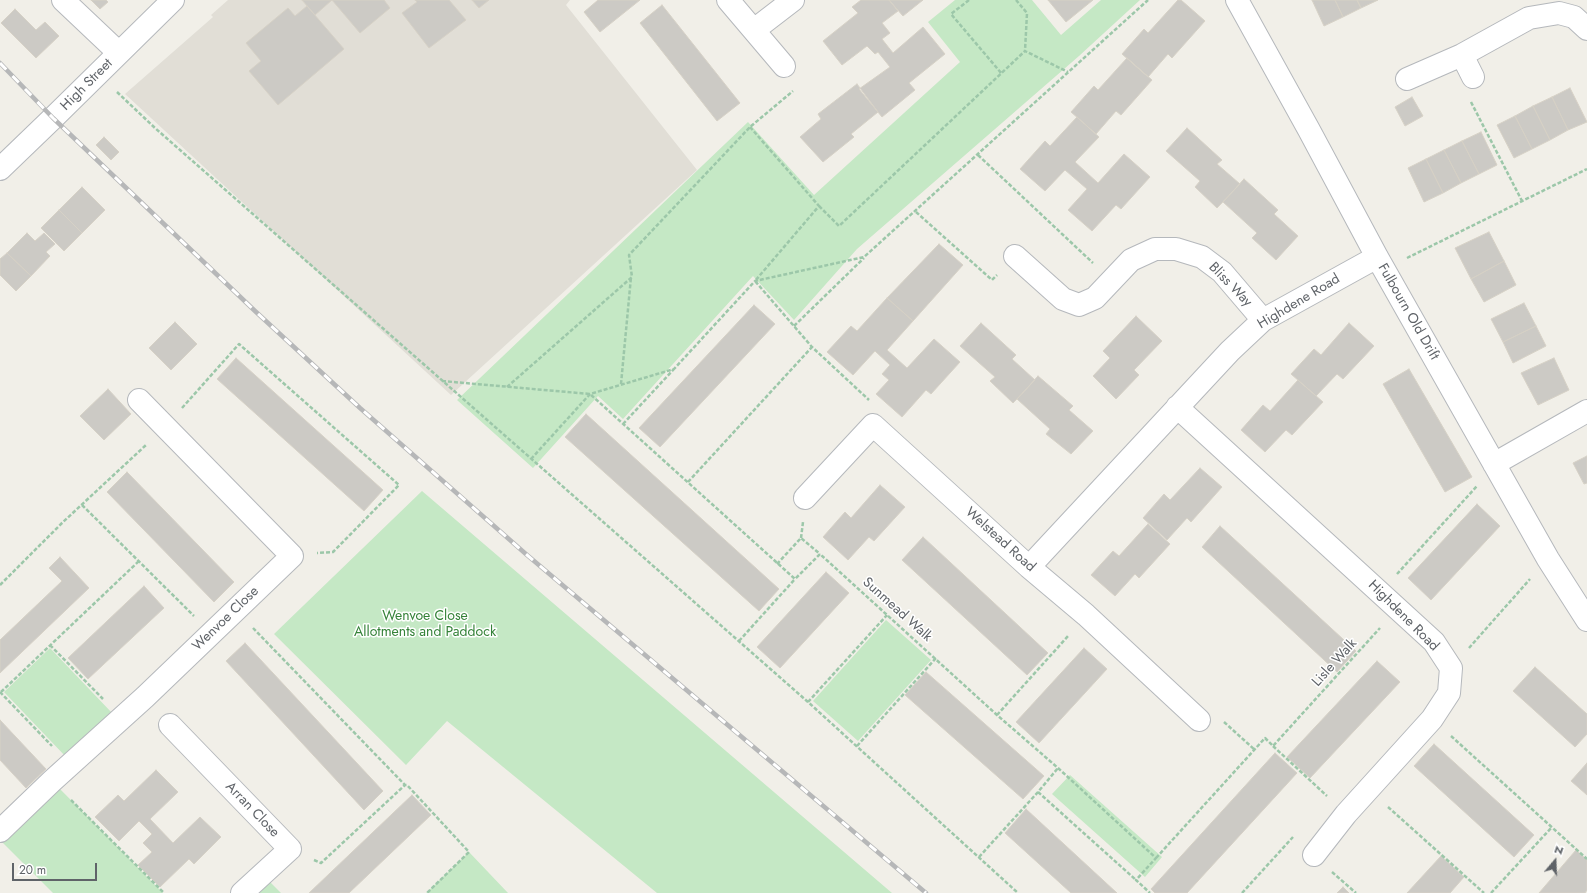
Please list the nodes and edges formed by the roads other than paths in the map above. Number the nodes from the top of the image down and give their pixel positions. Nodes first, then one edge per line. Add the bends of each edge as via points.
1 (63, 0) edge
2 (173, 0) edge
3 (728, 0) edge
4 (793, 0) edge
5 (1237, 0) edge
6 (1587, 29) edge
7 (754, 30) junction
8 (119, 53) junction
9 (1462, 55) junction
10 (784, 66) road end
11 (1473, 77) road end
12 (1407, 79) dead end
13 (0, 169) edge
14 (1015, 256) road end
15 (1380, 264) junction
16 (1263, 320) junction
17 (139, 400) dead end
18 (1178, 407) junction
19 (1587, 412) edge
20 (1497, 468) junction
21 (805, 498) dead end
22 (1029, 566) junction
23 (1587, 620) edge
24 (1199, 720) road end
25 (170, 725) dead end
26 (0, 831) edge
27 (1314, 855) dead end
28 (242, 893) edge

1 - 8 street
2 - 8 street, High Street
3 - 7 street
4 - 7 street
5 - 15 street, Fulbourn Old Drift
6 - 9 street via 1574,17 1559,13 1529,18
7 - 10 street
8 - 13 street, High Street
9 - 11 street
9 - 12 street
14 - 16 street, Bliss Way via 1063,299 1079,305 1095,298 1131,260 1155,249 1176,249 1202,257 1222,272
15 - 16 street, Highdene Road
15 - 20 street, Fulbourn Old Drift
16 - 18 street, Highdene Road
17 - 26 street, Wenvoe Close via 292,556
18 - 22 street, Highdene Road
18 - 27 street, Highdene Road via 1434,642 1451,668 1449,693 1432,720 1346,814
19 - 20 street
20 - 23 street, Fulbourn Old Drift via 1548,559
21 - 22 street, Welstead Road via 873,425
22 - 24 street, Welstead Road
25 - 28 street, Arran Close via 290,849

